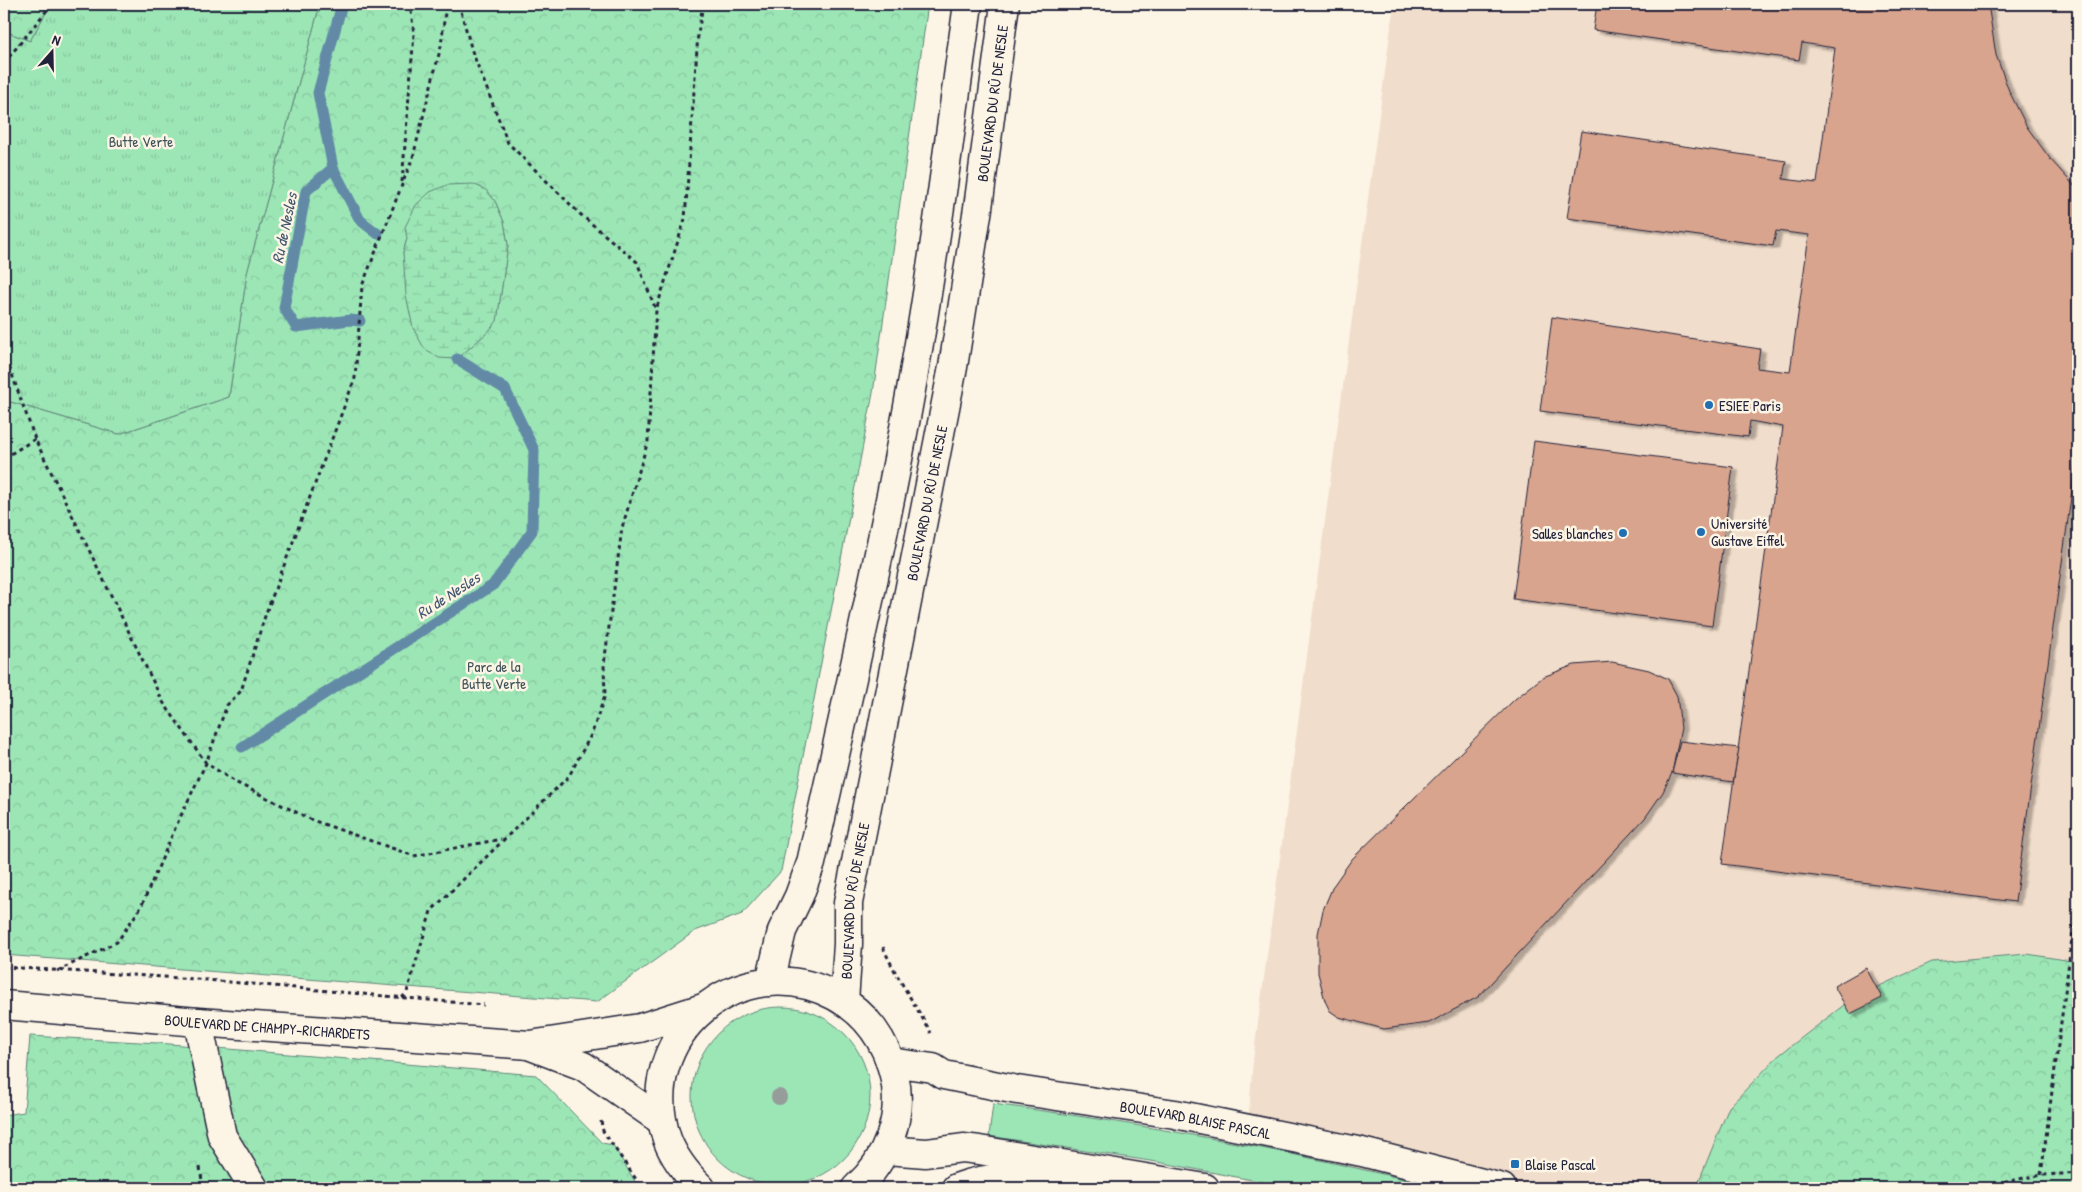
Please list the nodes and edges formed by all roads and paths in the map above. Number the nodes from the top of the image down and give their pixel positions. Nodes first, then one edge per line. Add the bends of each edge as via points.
1 (52, 4) edge
2 (410, 4) edge
3 (446, 4) edge
4 (459, 4) edge
5 (703, 4) edge
6 (968, 4) edge
7 (1005, 4) edge
8 (4, 63) edge
9 (402, 186) junction
10 (656, 310) junction
11 (4, 352) edge
12 (35, 439) junction
13 (4, 458) edge
14 (206, 763) junction
15 (502, 839) junction
16 (2078, 893) edge
17 (4, 967) edge
18 (57, 971) junction
19 (770, 982) junction
20 (402, 998) junction
21 (844, 1001) junction
22 (487, 1005) dead end
23 (4, 1006) edge
24 (706, 1007) junction
25 (198, 1022) junction
26 (530, 1045) junction
27 (890, 1062) junction
28 (662, 1121) junction
29 (886, 1150) junction
30 (2078, 1174) edge
31 (2041, 1175) junction
32 (1173, 1182) junction
33 (254, 1188) edge
34 (701, 1188) edge
35 (856, 1188) edge
36 (956, 1188) edge
37 (1205, 1188) edge
38 (1502, 1188) edge
39 (1989, 1188) edge

1 - 8 path
2 - 9 path via 414,34
3 - 9 path via 441,46 413,157
4 - 10 path via 472,51 508,143 580,214 637,262
5 - 10 path via 685,220
6 - 19 main road via 937,229 886,518 811,863 782,932
7 - 21 main road, BOULEVARD DU RÛ DE NESLE via 953,367 848,903
9 - 14 path via 362,286 355,378 266,613 241,691 227,705
10 - 15 path via 648,441 622,528 604,665 605,695 592,733 569,776
11 - 12 path
12 - 13 path
12 - 14 path via 163,702
14 - 15 path via 235,782 312,820 414,856
14 - 18 path via 141,907 117,942
15 - 20 path via 431,911
16 - 31 path
17 - 18 path
18 - 20 path via 196,979
19 - 21 main road, BOULEVARD DU RÛ DE NESLE via 810,986
19 - 24 main road, BOULEVARD DU RÛ DE NESLE via 732,990
20 - 22 path
21 - 27 main road, BOULEVARD DU RÛ DE NESLE via 870,1024
23 - 25 main road, BOULEVARD DE CHAMPY-RICHARDETS
24 - 26 main road, BOULEVARD DE CHAMPY-RICHARDETS via 640,1028
24 - 28 main road, BOULEVARD DU RÛ DE NESLE via 686,1026 671,1050 661,1086
25 - 26 main road, BOULEVARD DE CHAMPY-RICHARDETS
25 - 33 main road via 222,1136
26 - 28 main road, BOULEVARD DE CHAMPY-RICHARDETS via 583,1066
27 - 29 main road, BOULEVARD DU RÛ DE NESLE via 897,1103
27 - 38 main road, BOULEVARD BLAISE PASCAL via 932,1068 944,1075 1008,1089 1175,1114 1353,1150
28 - 34 main road, BOULEVARD DU RÛ DE NESLE via 675,1157
29 - 32 main road via 926,1153 963,1148
29 - 35 main road, BOULEVARD DU RÛ DE NESLE via 870,1175
30 - 31 path
31 - 39 path
32 - 36 main road via 998,1178
32 - 37 main road

